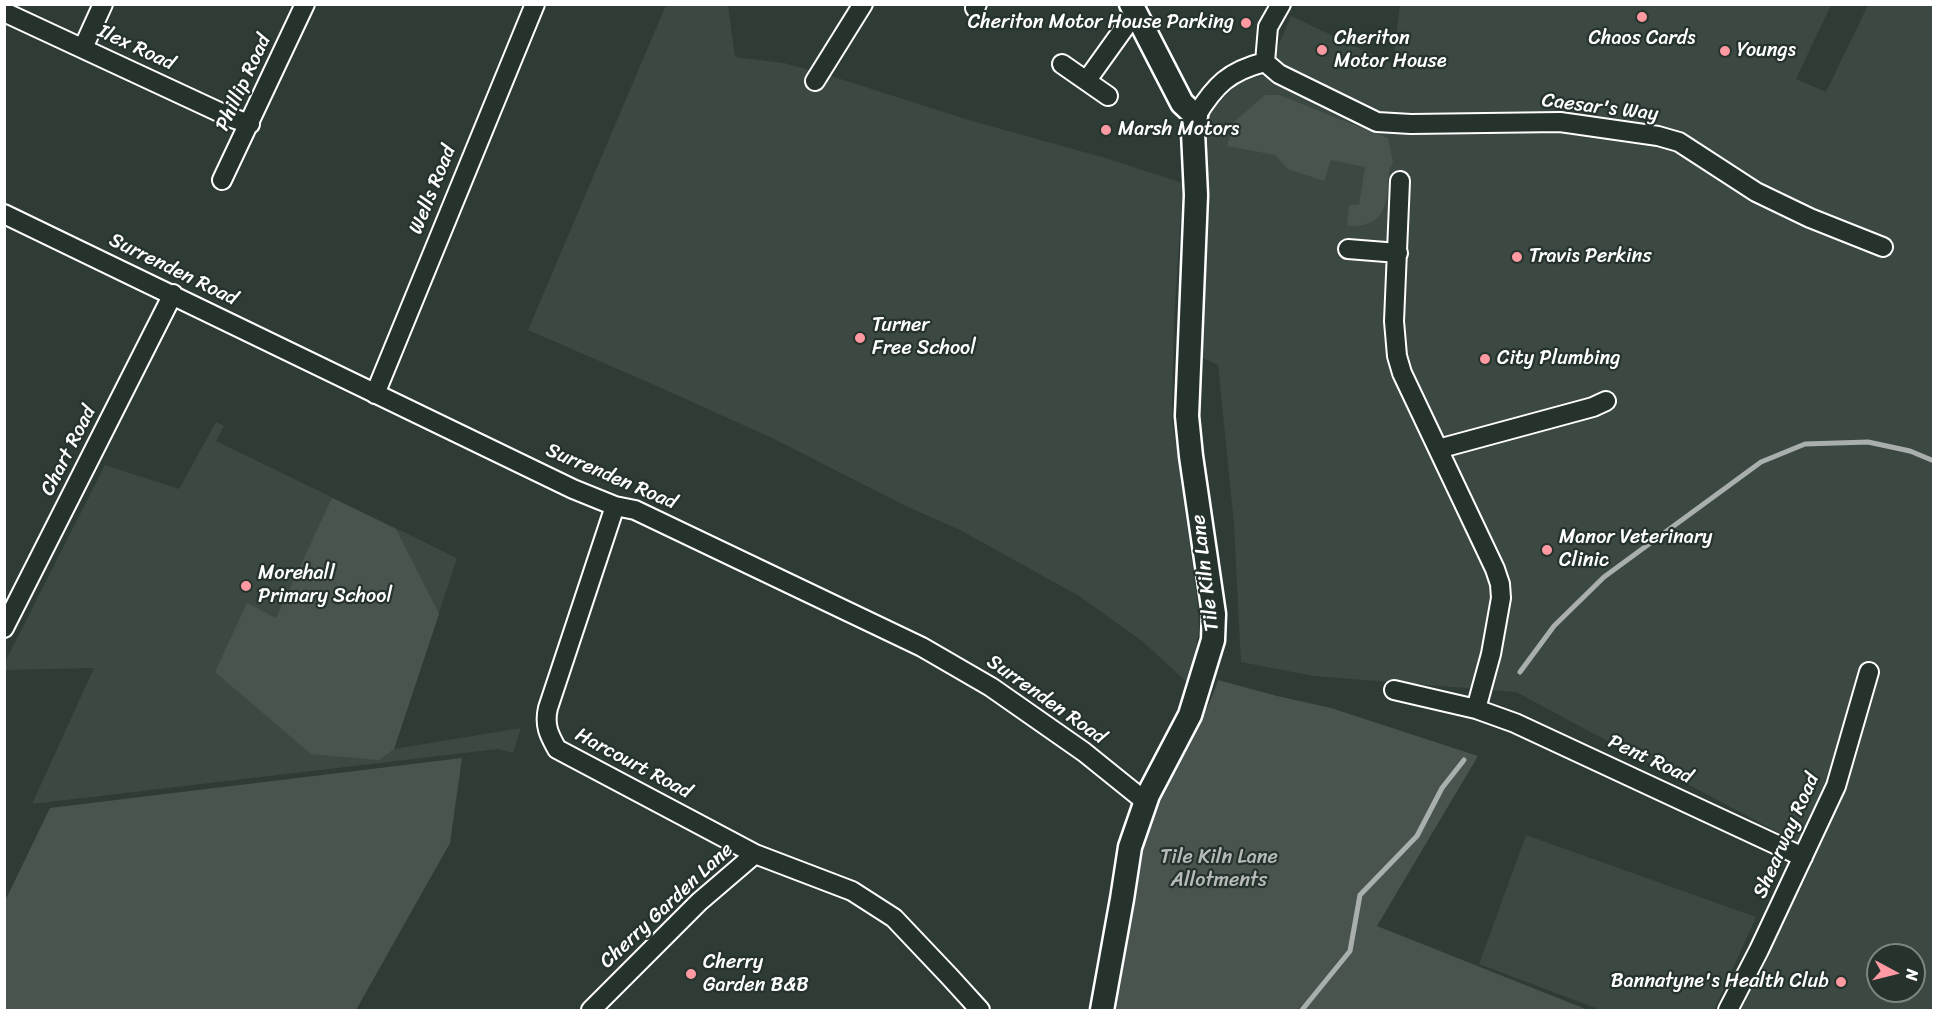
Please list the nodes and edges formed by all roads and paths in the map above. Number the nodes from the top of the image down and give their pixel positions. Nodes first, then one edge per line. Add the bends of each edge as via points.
1 (103, 4) edge
2 (305, 4) edge
3 (534, 4) edge
4 (863, 4) edge
5 (1281, 4) edge
6 (1133, 9) edge
7 (4, 12) edge
8 (83, 48) junction
9 (1265, 62) junction
10 (1062, 64) dead end
11 (1087, 80) junction
12 (815, 81) dead end
13 (1108, 96) dead end
14 (1196, 116) junction
15 (250, 124) junction
16 (222, 180) dead end
17 (1400, 181) dead end
18 (4, 214) edge
19 (1883, 247) dead end
20 (1348, 249) dead end
21 (1398, 253) junction
22 (173, 294) junction
23 (375, 394) junction
24 (1606, 401) dead end
25 (1438, 449) junction
26 (615, 506) junction
27 (4, 628) edge
28 (1869, 672) dead end
29 (1394, 690) dead end
30 (1476, 709) junction
31 (1146, 802) junction
32 (755, 854) junction
33 (1803, 857) junction
34 (591, 1011) edge
35 (980, 1011) edge
36 (1102, 1011) edge
37 (1728, 1011) edge

1 - 8 street
2 - 15 street, Phillip Road
3 - 23 street, Wells Road
4 - 12 street
5 - 9 street via 1268,27
6 - 11 street
6 - 14 street via 1182,102
7 - 8 street, Ilex Road
8 - 15 street, Ilex Road
9 - 14 street via 1245,67 1227,78
9 - 19 street, Caesar's Way via 1279,74 1377,122 1560,122 1679,142 1756,192
10 - 11 street
11 - 13 street
14 - 31 street, Tile Kiln Lane via 1187,416 1214,614 1214,640 1190,715
15 - 16 street, Phillip Road
17 - 21 street
18 - 22 street, Surrenden Road
20 - 21 street
21 - 25 street via 1394,321 1397,356
22 - 23 street, Surrenden Road
22 - 27 street, Chart Road
23 - 26 street, Surrenden Road
24 - 25 street
25 - 30 street via 1500,584 1491,654
26 - 31 street, Surrenden Road via 635,510 922,647 991,687 1084,752
26 - 32 street, Harcourt Road via 548,708 545,721 549,735 557,749
28 - 33 street, Shearway Road via 1836,786
29 - 30 street, Pent Road
30 - 33 street, Pent Road via 1515,723
31 - 36 street, Tile Kiln Lane via 1130,847
32 - 34 street, Cherry Garden Lane via 699,902
32 - 35 street, Cherry Garden Lane via 852,891 894,918
33 - 37 street, Shearway Road

